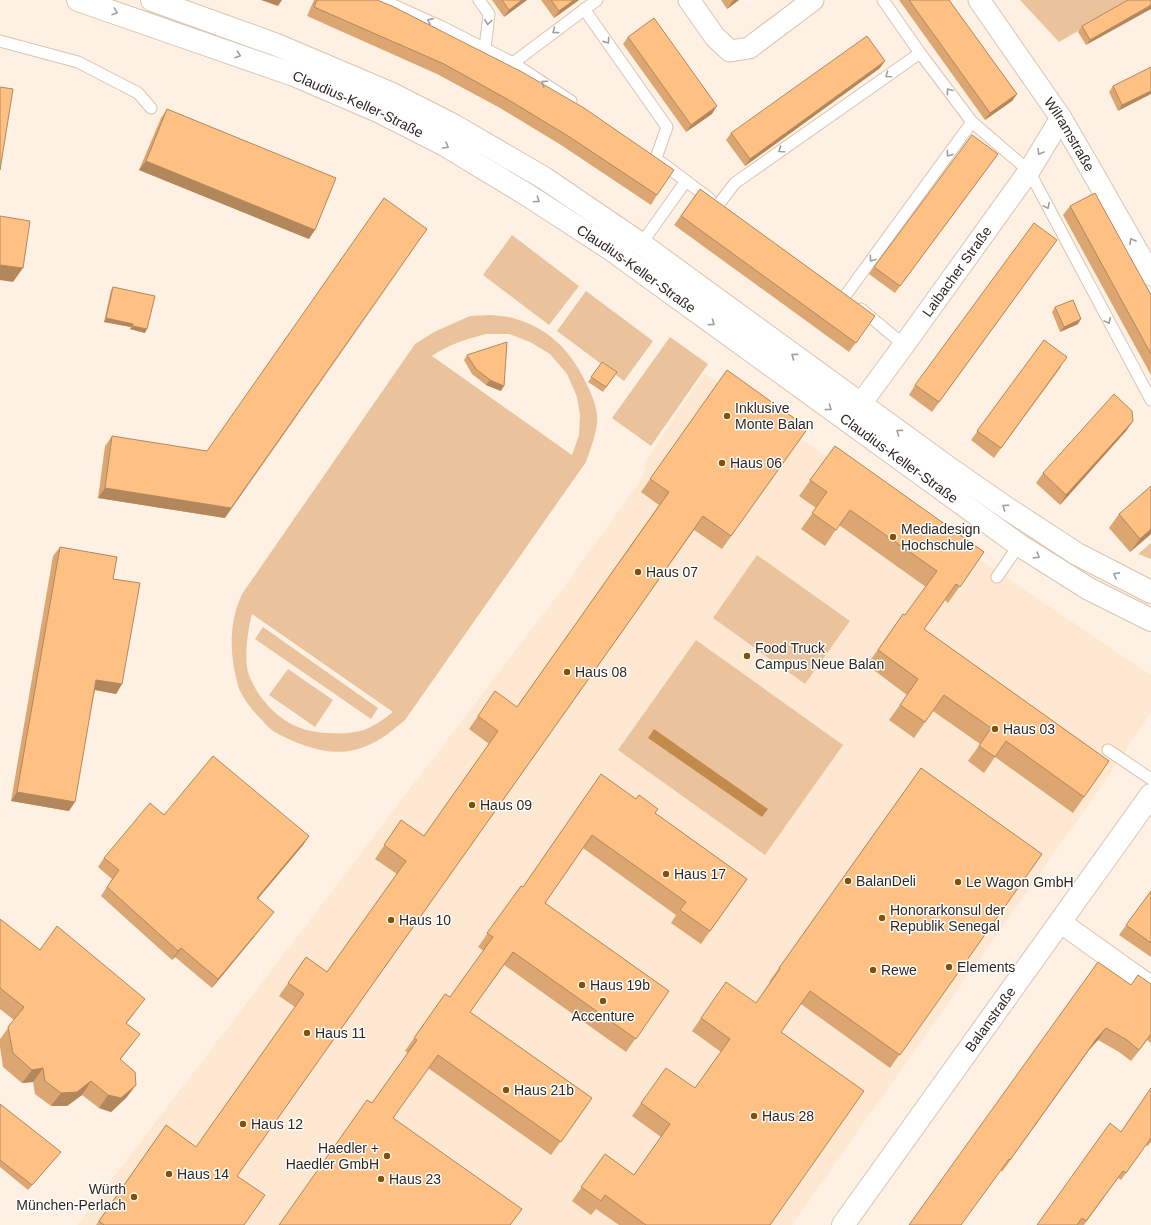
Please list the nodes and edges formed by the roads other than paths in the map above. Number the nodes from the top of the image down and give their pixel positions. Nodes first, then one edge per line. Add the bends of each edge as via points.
1 (78, 0) edge
2 (152, 0) edge
3 (382, 0) edge
4 (479, 0) edge
5 (597, 0) edge
6 (689, 0) edge
7 (813, 0) edge
8 (883, 0) edge
9 (979, 0) edge
10 (584, 9) junction
11 (0, 41) edge
12 (484, 48) junction
13 (920, 53) junction
14 (513, 62) junction
15 (578, 106) edge
16 (151, 108) dead end
17 (1060, 118) junction
18 (972, 122) junction
19 (1028, 171) junction
20 (686, 181) junction
21 (641, 244) junction
22 (1151, 275) edge
23 (904, 345) junction
24 (1151, 400) edge
25 (860, 404) junction
26 (848, 421) junction
27 (1019, 545) junction
28 (997, 577) dead end
29 (1150, 591) edge
30 (1151, 620) edge
31 (1108, 750) dead end
32 (1151, 779) edge
33 (1151, 795) edge
34 (1060, 922) junction
35 (1151, 987) edge
36 (843, 1225) edge

1 -> 26 main road, Claudius-Keller-Straße via 294,75 380,112 445,145 612,250
2 - 21 main road, Claudius-Keller-Straße via 277,45 390,93 453,125 544,178
12 -> 3 lane via 442,26
4 -> 12 lane via 488,14
5 - 10 lane
6 - 7 street via 715,37 730,52 749,48
8 - 13 lane
9 - 17 street, Wilramstraße
10 -> 14 lane
10 -> 20 lane via 667,127 653,156
11 - 16 lane via 78,62 138,93
12 - 14 lane
18 -> 13 lane
13 -> 20 lane via 735,183 722,207
15 -> 14 lane
17 -> 19 street, Laibacher Straße
22 -> 17 street, Wilramstraße
18 - 19 lane
18 -> 23 lane via 842,294
19 - 23 street, Laibacher Straße
19 -> 24 lane
20 - 21 lane
25 -> 21 main road, Claudius-Keller-Straße
23 - 25 street, Laibacher Straße
25 - 26 street, Laibacher Straße
29 -> 25 main road, Claudius-Keller-Straße via 1120,578 1070,550
26 - 27 main road, Claudius-Keller-Straße
27 - 28 lane
27 -> 30 main road, Claudius-Keller-Straße via 1089,589
31 - 32 lane
33 - 34 main road, Balanstraße
34 - 35 street
34 - 36 main road, Balanstraße

